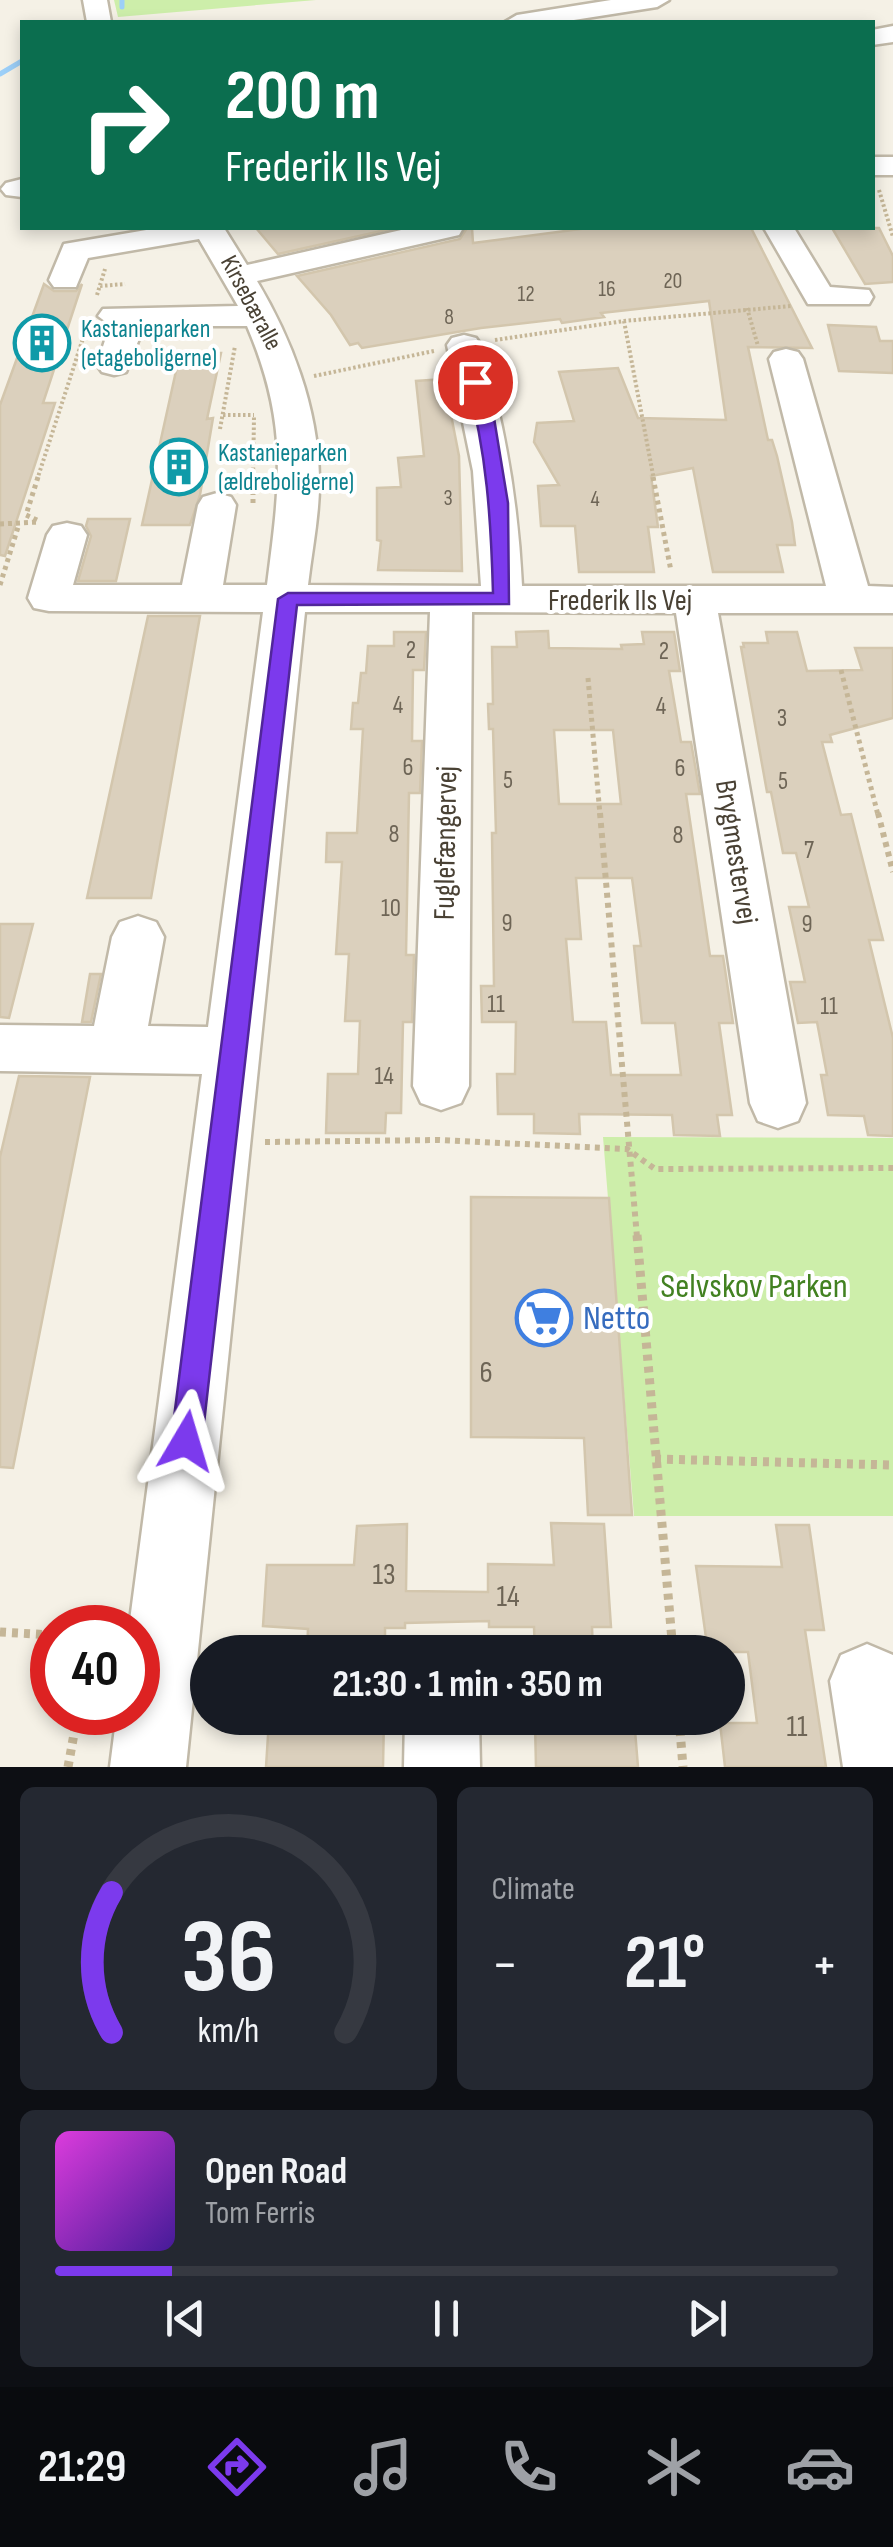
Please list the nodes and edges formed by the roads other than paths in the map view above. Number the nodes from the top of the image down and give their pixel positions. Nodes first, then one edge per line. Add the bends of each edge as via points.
1 (657, 0) edge
2 (530, 20) edge
3 (439, 230) edge
4 (779, 230) edge
5 (196, 236) edge
6 (239, 276) junction
7 (65, 280) dead end
8 (113, 296) junction
9 (857, 297) dead end
10 (242, 326) junction
11 (464, 345) road end
12 (786, 360) dead end
13 (114, 364) dead end
14 (235, 510) road end
15 (53, 528) road end
16 (200, 599) junction
17 (288, 599) junction
18 (451, 599) junction
19 (502, 600) junction
20 (893, 600) edge
21 (686, 601) junction
22 (851, 601) junction
23 (138, 937) dead end
24 (0, 1048) edge
25 (116, 1050) junction
26 (234, 1051) junction
27 (441, 1086) dead end
28 (778, 1103) dead end
29 (867, 1682) dead end
30 (442, 1735) edge
31 (148, 1767) edge
32 (442, 1767) edge
33 (881, 1767) edge

1 - 2 street
3 - 6 street
4 - 9 street via 820,298
5 - 6 street, Kirsebæralle
5 - 7 street via 75,251
5 - 8 street
5 - 10 street
6 - 10 street, Kirsebæralle
8 - 10 street
8 - 13 street
10 - 17 street, Kirsebæralle via 265,398 298,432
11 - 19 street via 486,418 499,503
12 - 22 street
14 - 16 street
15 - 16 street, Frederik IIs Vej via 48,598
16 - 17 street, Frederik IIs Vej
17 - 18 street, Frederik IIs Vej
17 - 26 street, Kirsebæralle
18 - 19 street, Frederik IIs Vej
18 - 27 street, Fuglefængervej
19 - 21 street, Frederik IIs Vej
20 - 22 street, Frederik IIs Vej
21 - 22 street, Frederik IIs Vej
21 - 28 street, Brygmestervej
23 - 25 street
24 - 25 street
25 - 26 street
26 - 31 street, Kirsebæralle
29 - 33 street
30 - 32 street

